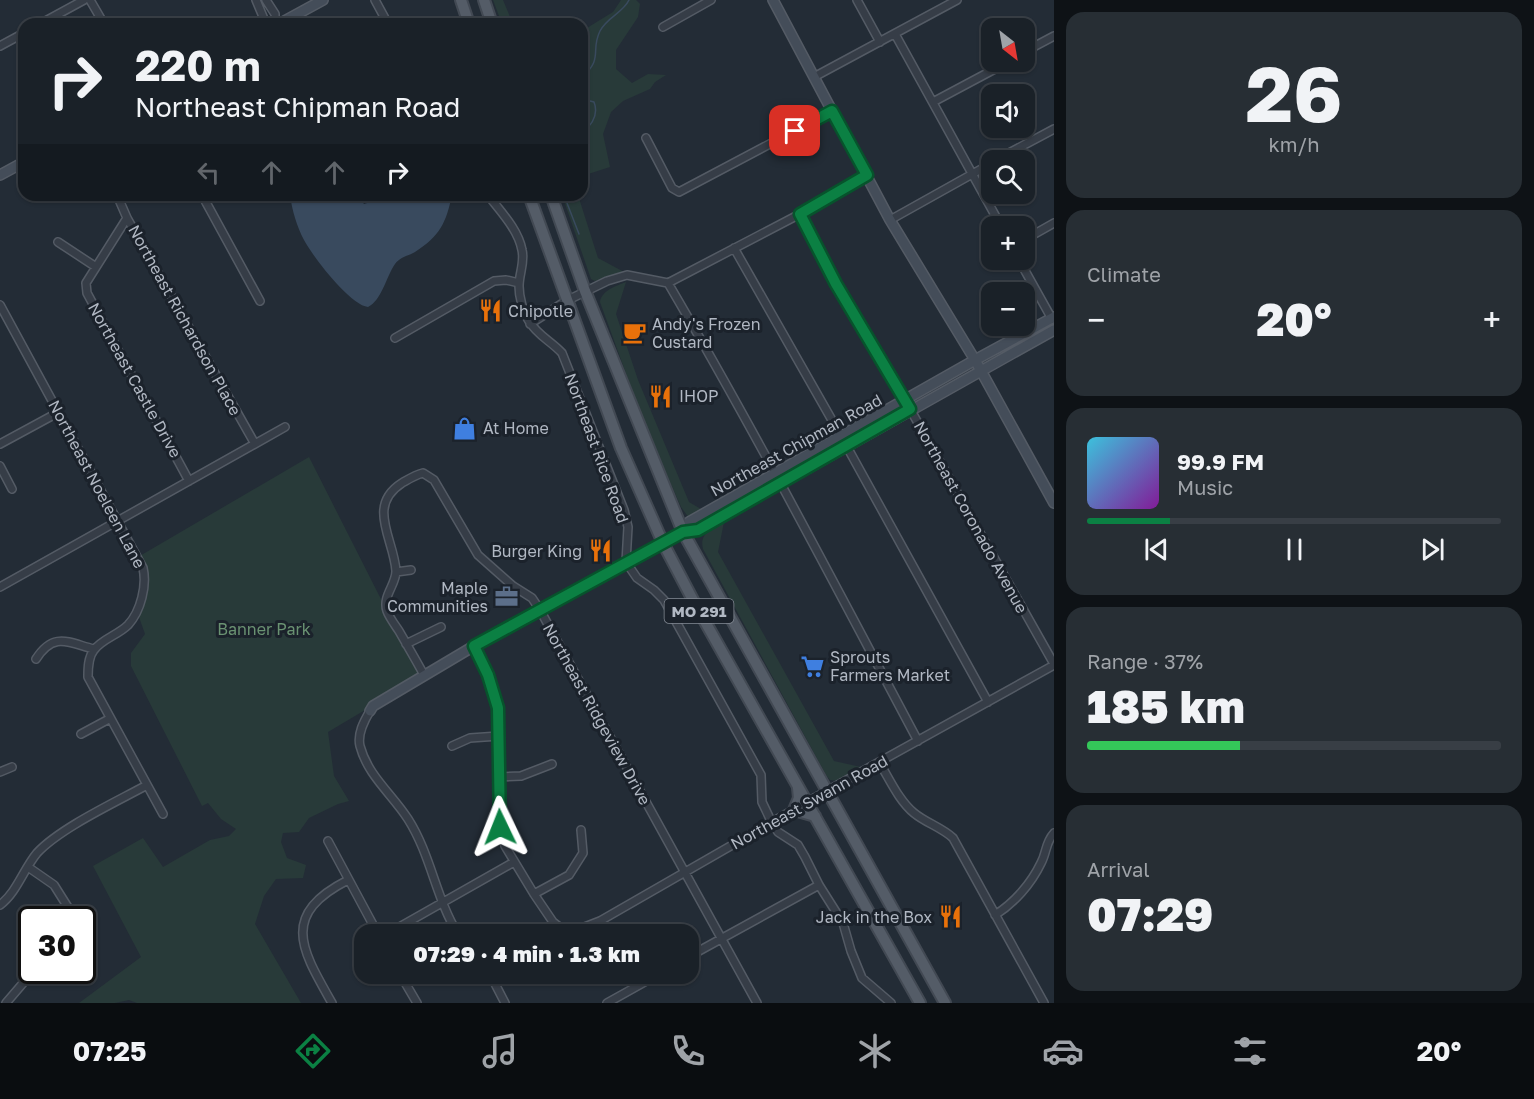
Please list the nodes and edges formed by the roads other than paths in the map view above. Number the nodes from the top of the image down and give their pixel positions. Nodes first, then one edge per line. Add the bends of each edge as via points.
1 (84, 0) edge
2 (90, 0) edge
3 (256, 0) edge
4 (266, 0) edge
5 (323, 0) edge
6 (375, 0) edge
7 (461, 0) edge
8 (484, 0) edge
9 (711, 0) edge
10 (773, 0) edge
11 (857, 0) edge
12 (957, 0) edge
13 (946, 3) edge
14 (51, 18) edge
15 (100, 18) edge
16 (264, 18) edge
17 (275, 18) edge
18 (287, 18) edge
19 (385, 18) edge
20 (467, 18) edge
21 (490, 18) edge
22 (663, 27) dead end
23 (895, 34) junction
24 (18, 36) edge
25 (1054, 36) edge
26 (880, 42) junction
27 (0, 46) edge
28 (1035, 46) edge
29 (989, 72) edge
30 (814, 76) junction
31 (933, 102) junction
32 (832, 111) junction
33 (1054, 129) edge
34 (646, 138) dead end
35 (1015, 150) edge
36 (18, 165) edge
37 (981, 168) edge
38 (972, 173) junction
39 (0, 175) edge
40 (867, 175) junction
41 (120, 201) edge
42 (205, 201) edge
43 (492, 201) edge
44 (531, 201) edge
45 (554, 201) edge
46 (800, 214) junction
47 (996, 216) edge
48 (127, 218) junction
49 (890, 220) junction
50 (1054, 223) edge
51 (1035, 234) edge
52 (58, 242) dead end
53 (734, 248) junction
54 (96, 267) junction
55 (1025, 270) edge
56 (519, 283) junction
57 (668, 283) junction
58 (585, 291) junction
59 (260, 301) dead end
60 (566, 301) junction
61 (0, 305) edge
62 (1053, 318) edge
63 (530, 324) junction
64 (1054, 330) edge
65 (395, 338) dead end
66 (975, 360) junction
67 (981, 371) junction
68 (905, 400) junction
69 (910, 409) junction
70 (59, 412) junction
71 (285, 427) dead end
72 (842, 436) junction
73 (0, 444) edge
74 (255, 444) junction
75 (847, 445) junction
76 (0, 466) edge
77 (778, 478) junction
78 (189, 481) junction
79 (12, 489) dead end
80 (734, 497) junction
81 (1054, 503) edge
82 (740, 507) junction
83 (117, 521) junction
84 (683, 532) junction
85 (663, 543) junction
86 (626, 562) junction
87 (411, 570) dead end
88 (396, 572) junction
89 (0, 587) edge
90 (540, 610) junction
91 (441, 627) dead end
92 (406, 644) junction
93 (474, 646) junction
94 (94, 649) junction
95 (36, 659) dead end
96 (1054, 665) edge
97 (424, 675) junction
98 (988, 702) junction
99 (370, 711) joint
100 (109, 719) junction
101 (81, 734) dead end
102 (499, 736) junction
103 (918, 741) junction
104 (452, 746) dead end
105 (879, 762) junction
106 (552, 764) dead end
107 (12, 767) dead end
108 (0, 772) edge
109 (500, 777) junction
110 (147, 785) junction
111 (797, 785) junction
112 (826, 791) junction
113 (807, 802) junction
114 (794, 810) junction
115 (163, 814) dead end
116 (815, 816) junction
117 (772, 823) junction
118 (581, 830) dead end
119 (1054, 834) edge
120 (328, 841) dead end
121 (514, 862) junction
122 (28, 867) junction
123 (685, 872) junction
124 (348, 880) junction
125 (819, 885) junction
126 (534, 894) junction
127 (443, 904) junction
128 (0, 905) edge
129 (67, 906) edge
130 (994, 915) junction
131 (372, 924) edge
132 (406, 924) edge
133 (453, 924) edge
134 (720, 939) junction
135 (699, 951) edge
136 (22, 984) edge
137 (406, 984) edge
138 (496, 984) edge
139 (641, 984) edge
140 (6, 1003) edge
141 (333, 1003) edge
142 (417, 1003) edge
143 (506, 1003) edge
144 (607, 1003) edge
145 (757, 1003) edge
146 (891, 1003) edge
147 (920, 1003) edge
148 (945, 1003) edge
149 (1044, 1003) edge

1 - 14 street
2 - 15 street
3 - 16 street
4 - 17 street
5 - 18 street
6 - 19 street
7 - 20 main road
8 - 21 main road
9 - 22 street
10 - 30 street
11 - 26 street
12 - 13 street
13 - 23 street
23 - 26 street
23 - 31 street
24 - 27 street
25 - 28 street
26 - 30 street
29 - 31 street
30 - 32 street
31 - 38 street
32 - 34 street via 679,192 672,188
32 - 40 street
33 - 35 street
36 - 39 street
37 - 38 street
38 - 47 street
38 - 49 street
40 - 46 street
40 - 49 street
41 - 48 street, Northeast Richardson Place
42 - 59 street
43 - 56 street via 514,230 522,249
44 - 60 main road, MO 291
45 - 58 main road, MO 291
46 - 53 street
46 - 68 street, Northeast Coronado Avenue via 836,284
48 - 54 street, Northeast Castle Drive
48 - 74 street, Northeast Richardson Place
49 - 66 street
50 - 51 street
52 - 54 street
53 - 57 street
53 - 72 street
54 - 78 street, Northeast Castle Drive via 86,283 87,293
55 - 62 street
56 - 63 street
56 - 65 street via 494,281
57 - 58 street via 627,275
57 - 77 street
58 - 60 street
58 - 84 main road, MO 291
60 - 63 street
60 - 85 main road, MO 291 via 621,448
61 - 70 street, Northeast Noeleen Lane
62 - 66 street, Northeast Chipman Road
63 - 86 street, Northeast Rice Road via 562,352 624,510 628,527
64 - 67 street, Northeast Chipman Road
66 - 67 street
66 - 68 street, Northeast Chipman Road
67 - 69 street, Northeast Chipman Road
67 - 81 street
68 - 69 street, Northeast Coronado Avenue
68 - 72 street, Northeast Chipman Road
69 - 75 street, Northeast Chipman Road
69 - 96 street, Northeast Coronado Avenue
70 - 73 street
70 - 83 street, Northeast Noeleen Lane
71 - 74 street
72 - 75 street
72 - 77 street, Northeast Chipman Road
74 - 78 street
75 - 77 street, Northeast Chipman Road
75 - 98 street
76 - 79 street
77 - 80 street, Northeast Chipman Road
77 - 82 street, Northeast Chipman Road
77 - 103 street
78 - 83 street
80 - 82 street
80 - 84 street, Northeast Chipman Road via 688,522
82 - 84 street, Northeast Chipman Road via 698,530
83 - 89 street
83 - 94 street, Northeast Noeleen Lane via 143,568 145,586 128,625
84 - 85 street, Northeast Chipman Road
84 - 112 main road, MO 291
85 - 86 street, Northeast Chipman Road
85 - 111 main road, MO 291
86 - 90 street, Northeast Chipman Road
86 - 117 street via 637,578 665,602 761,775 762,802
87 - 88 street
88 - 90 street, Northeast Ridgeview Drive via 383,505 399,485 423,473 434,480 478,555 532,598
88 - 92 street via 386,598 387,611
90 - 93 street, Northeast Chipman Road
90 - 123 street, Northeast Ridgeview Drive
91 - 92 street
92 - 97 street
93 - 97 street, Northeast Chipman Road
93 - 102 street via 498,708
94 - 95 street via 57,641 46,646
94 - 100 street via 88,677
96 - 98 street, Northeast Swann Road
97 - 99 street, Northeast Chipman Road
98 - 103 street, Northeast Swann Road
99 - 127 street via 359,742 364,758 408,819
100 - 101 street
100 - 110 street
102 - 104 street via 470,738
102 - 109 street
103 - 105 street, Northeast Swann Road
105 - 112 street, Northeast Swann Road
105 - 130 street via 906,805 953,838
106 - 109 street via 520,776
107 - 108 street
109 - 121 street via 500,827
110 - 115 street
110 - 122 street via 48,843
111 - 113 main road, MO 291
111 - 114 main road via 799,798
112 - 113 street, Northeast Swann Road
112 - 148 main road, MO 291
113 - 114 street, Northeast Swann Road
113 - 116 main road, MO 291
114 - 116 main road
114 - 117 street, Northeast Swann Road
116 - 147 main road, MO 291
117 - 123 street, Northeast Swann Road
117 - 125 street via 798,845
118 - 126 street via 583,853 569,875
119 - 130 street via 1046,843 1041,864 1018,897
120 - 124 street
121 - 126 street
121 - 127 street
122 - 128 street
122 - 129 street via 54,885
123 - 126 street, Northeast Swann Road via 582,928 562,929
123 - 134 street, Northeast Ridgeview Drive
124 - 131 street
124 - 141 street via 325,894 306,915 302,926 312,966
125 - 134 street
125 - 146 street via 843,922 862,978
127 - 132 street
127 - 133 street
130 - 149 street
134 - 135 street
134 - 145 street, Northeast Ridgeview Drive
136 - 140 street
137 - 142 street
138 - 143 street
139 - 144 street

